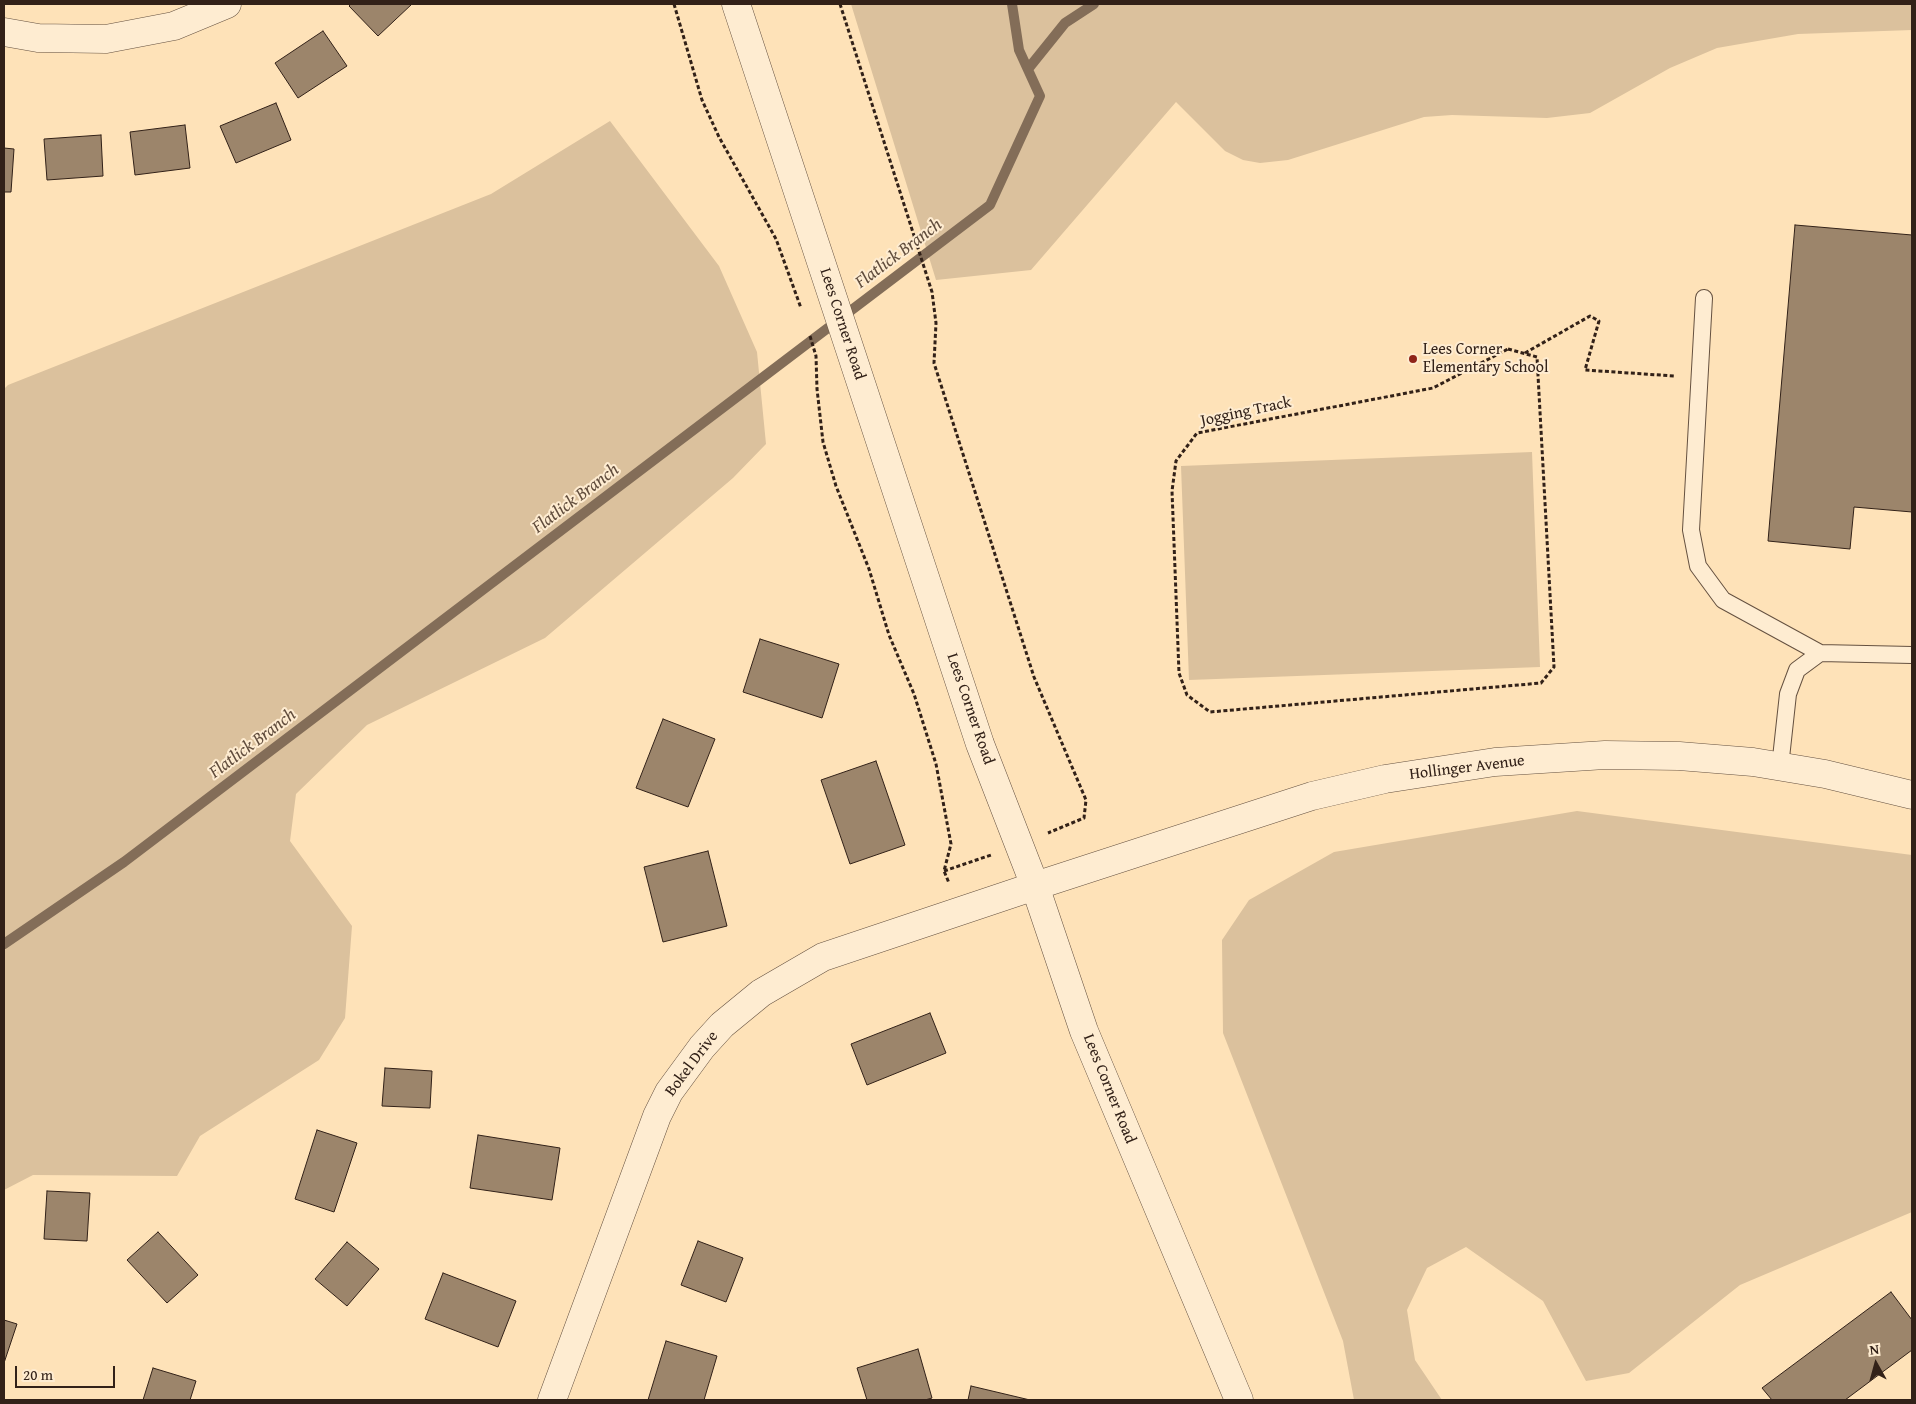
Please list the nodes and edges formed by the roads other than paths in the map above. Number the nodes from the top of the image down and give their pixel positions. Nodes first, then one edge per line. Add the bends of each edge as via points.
1 (227, 4) edge
2 (736, 4) edge
3 (4, 32) edge
4 (1704, 298) dead end
5 (1820, 653) junction
6 (1912, 655) edge
7 (1780, 767) junction
8 (1912, 795) edge
9 (1035, 886) junction
10 (552, 1400) edge
11 (1239, 1400) edge

1 - 3 street via 174,26 106,40 38,38
2 - 9 street, Lees Corner Road via 980,744
4 - 5 lane via 1691,530 1698,566 1723,600
5 - 6 lane
5 - 7 lane via 1797,670 1788,694
7 - 8 street, Hollinger Avenue
7 - 9 street, Hollinger Avenue via 1679,756 1605,755 1495,762 1394,777 1312,796
9 - 10 street, Bokel Drive via 823,957 762,993 722,1025 669,1092 657,1116
9 - 11 street, Lees Corner Road via 1084,1032

